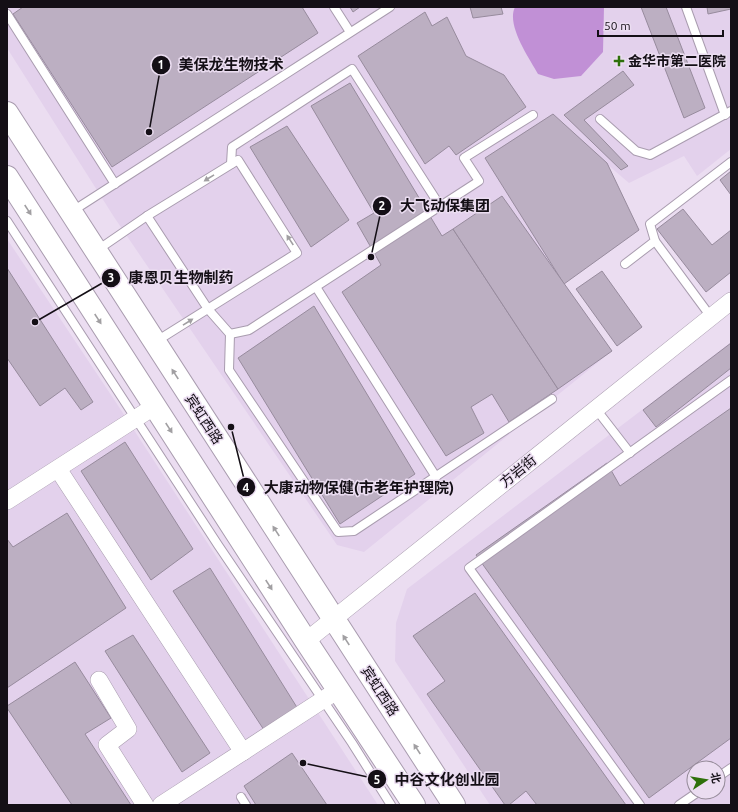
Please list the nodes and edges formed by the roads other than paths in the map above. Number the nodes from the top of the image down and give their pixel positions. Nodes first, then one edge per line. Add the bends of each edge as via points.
1 (334, 7) edge
2 (390, 7) edge
3 (686, 7) edge
4 (7, 14) edge
5 (350, 32) junction
6 (7, 113) edge
7 (728, 113) edge
8 (533, 115) dead end
9 (600, 119) dead end
10 (731, 162) edge
11 (231, 164) junction
12 (7, 177) edge
13 (115, 184) junction
14 (440, 206) junction
15 (71, 212) junction
16 (148, 216) junction
17 (7, 221) edge
18 (655, 241) junction
19 (96, 251) junction
20 (625, 264) dead end
21 (316, 287) junction
22 (731, 301) edge
23 (208, 309) junction
24 (711, 317) junction
25 (230, 334) junction
26 (155, 343) junction
27 (731, 380) edge
28 (552, 399) dead end
29 (155, 406) junction
30 (596, 409) junction
31 (135, 419) junction
32 (630, 453) junction
33 (58, 469) junction
34 (436, 477) junction
35 (7, 501) edge
36 (333, 620) junction
37 (306, 641) junction
38 (99, 680) dead end
39 (330, 695) junction
40 (242, 752) junction
41 (240, 797) dead end
42 (145, 805) edge
43 (162, 805) edge
44 (246, 805) edge
45 (391, 805) edge
46 (414, 805) edge
47 (454, 805) edge
48 (640, 805) edge

1 - 5 lane
2 - 5 lane
3 - 7 lane
4 - 13 lane
5 - 13 lane
6 - 15 main road, 宾虹西路
7 - 9 lane via 650,155 636,151
8 - 14 lane via 464,158 479,181
10 - 18 lane via 650,224
11 - 14 lane via 232,147 352,70
11 -> 16 lane
23 -> 11 lane via 297,252 238,160
12 -> 29 main road
13 - 15 lane
14 - 21 lane
15 - 19 main road, 宾虹西路
16 - 19 lane
16 - 23 lane
17 - 31 lane
18 - 20 lane
18 - 24 lane
19 - 26 main road, 宾虹西路
21 - 25 lane via 249,330
21 - 34 lane
22 - 24 street, 方岩街
23 - 25 lane
26 -> 23 lane
24 - 30 street, 方岩街
25 - 34 lane via 230,370 338,532 354,531
36 -> 26 main road, 宾虹西路
27 - 32 lane
28 - 34 lane
29 - 31 street
29 -> 37 main road
30 - 32 lane
30 - 36 street, 方岩街
31 - 33 street
31 - 39 lane via 218,545
32 - 48 lane via 469,568
33 - 35 street
33 - 40 street
36 - 37 street, 方岩街
47 -> 36 main road, 宾虹西路
37 - 39 main road
38 - 42 street via 128,729 107,745
39 - 40 street
39 - 45 lane
39 - 46 main road
40 - 43 street
41 - 44 lane

